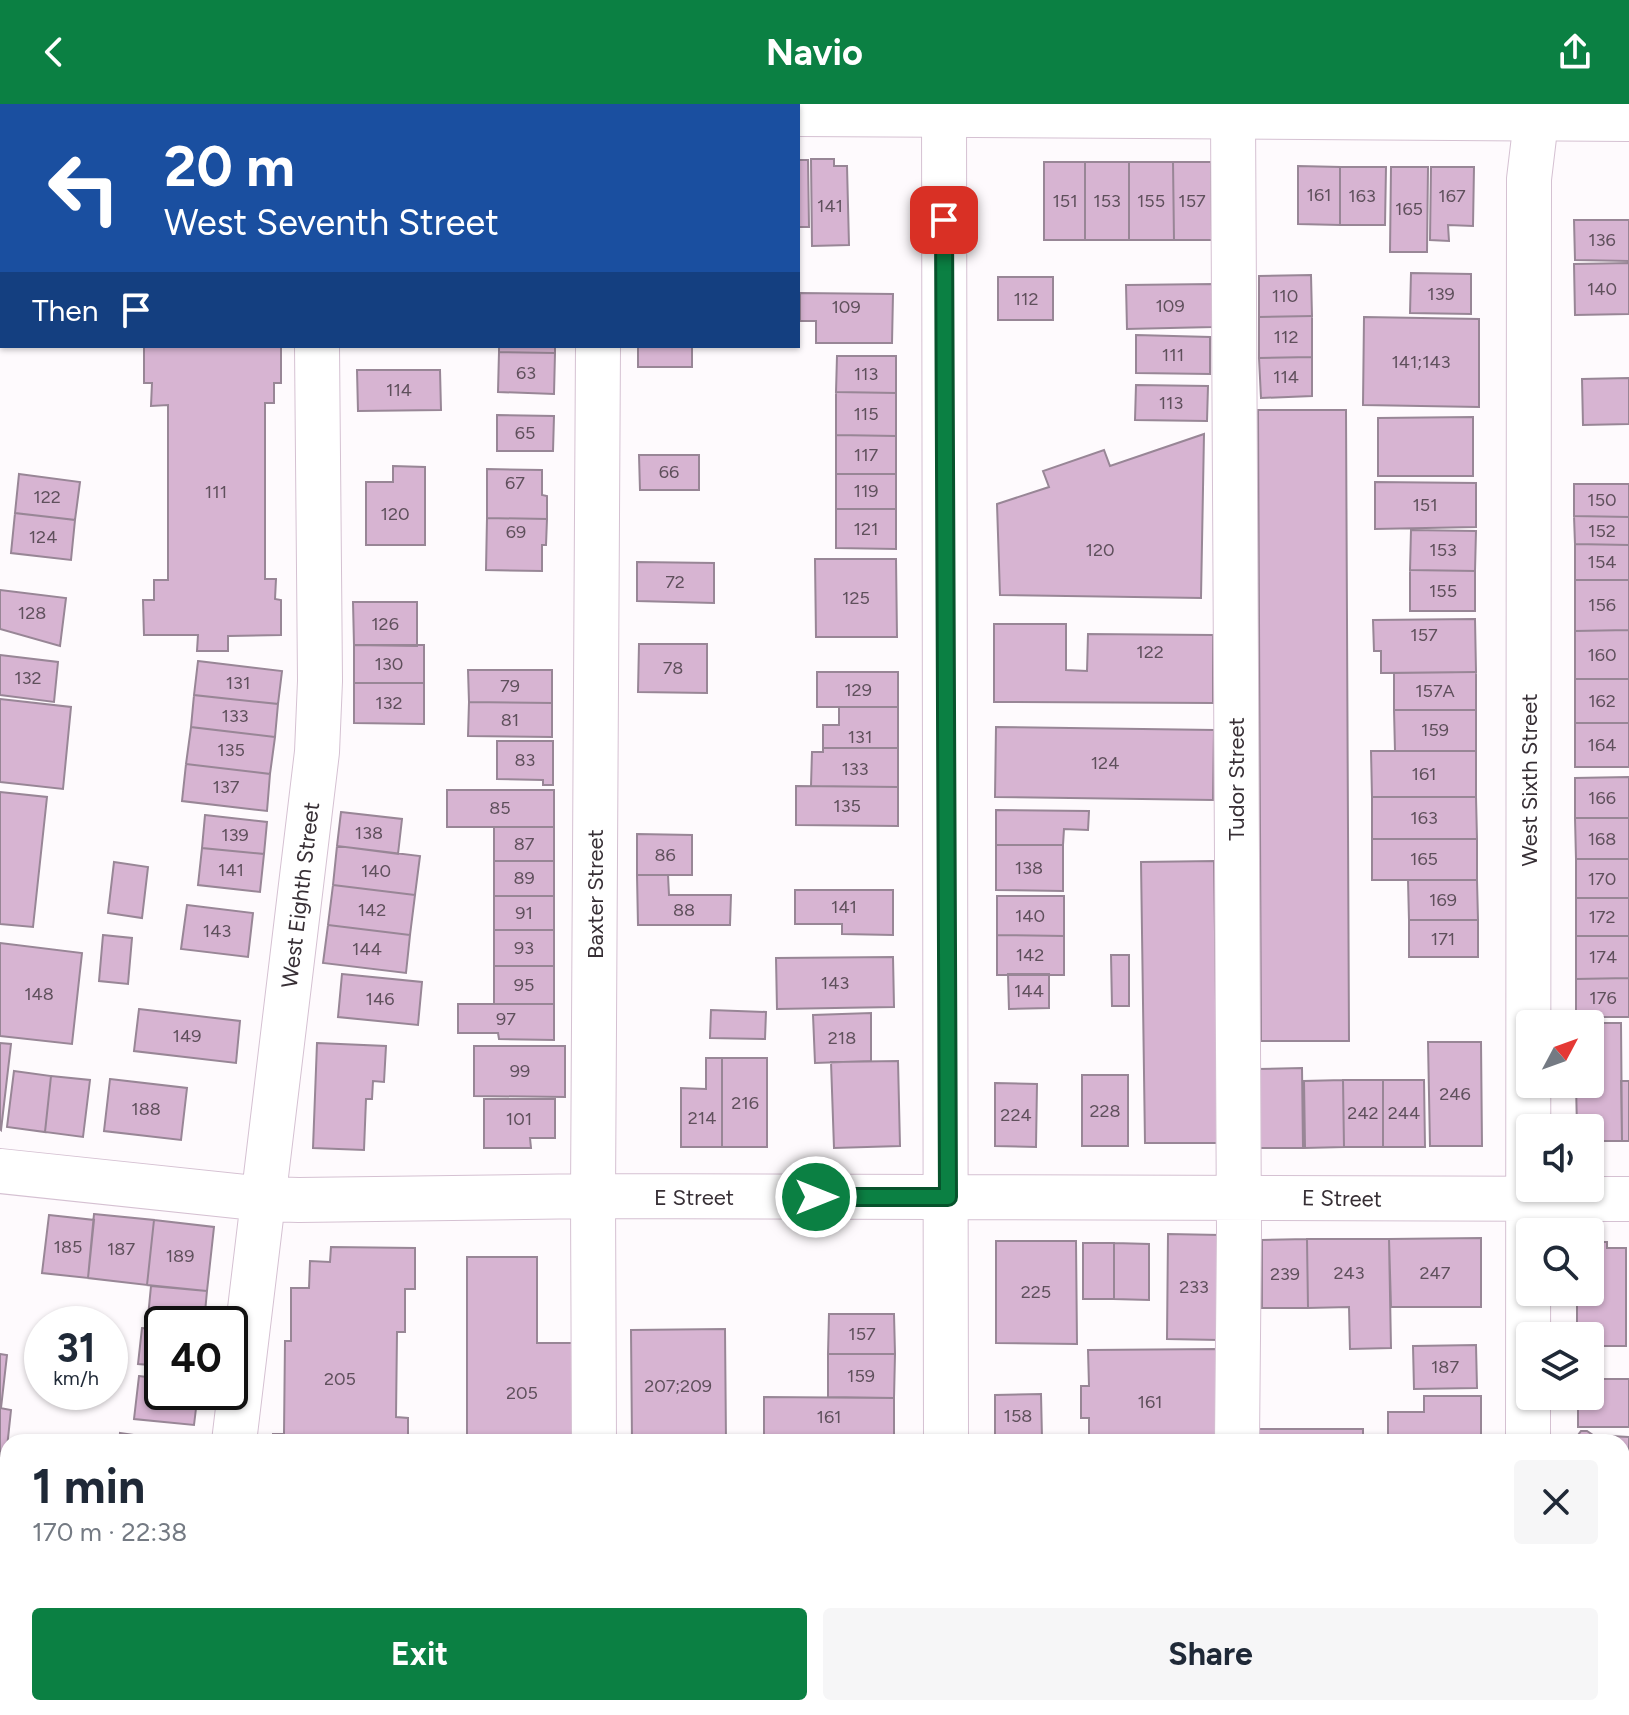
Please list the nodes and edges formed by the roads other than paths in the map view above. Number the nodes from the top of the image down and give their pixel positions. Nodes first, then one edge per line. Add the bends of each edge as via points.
1 (944, 110) edge
2 (1353, 111) edge
3 (1538, 111) edge
4 (800, 114) edge
5 (1233, 116) junction
6 (1629, 119) edge
7 (317, 348) edge
8 (598, 348) edge
9 (1530, 1114) edge
10 (0, 1171) edge
11 (593, 1196) junction
12 (948, 1197) junction
13 (1239, 1197) junction
14 (264, 1199) junction
15 (1604, 1199) edge
16 (1629, 1199) edge
17 (1516, 1200) edge
18 (1530, 1202) edge
19 (235, 1434) edge
20 (594, 1434) edge
21 (946, 1434) edge
22 (1237, 1434) edge
23 (1528, 1434) edge

1 - 4 street
1 - 5 street
1 - 12 street
2 - 3 street
2 - 5 street
3 - 6 street
3 - 9 street, West Sixth Street via 1529,179
5 - 13 street, Tudor Street
7 - 14 street, West Eighth Street via 317,752
8 - 11 street, Baxter Street
10 - 14 street, E Street
11 - 12 street, E Street
11 - 14 street, E Street
11 - 20 street, Baxter Street
12 - 13 street, E Street
12 - 21 street
13 - 17 street, E Street
13 - 22 street, Tudor Street
14 - 19 street, West Eighth Street
15 - 16 street, E Street
18 - 23 street, West Sixth Street

